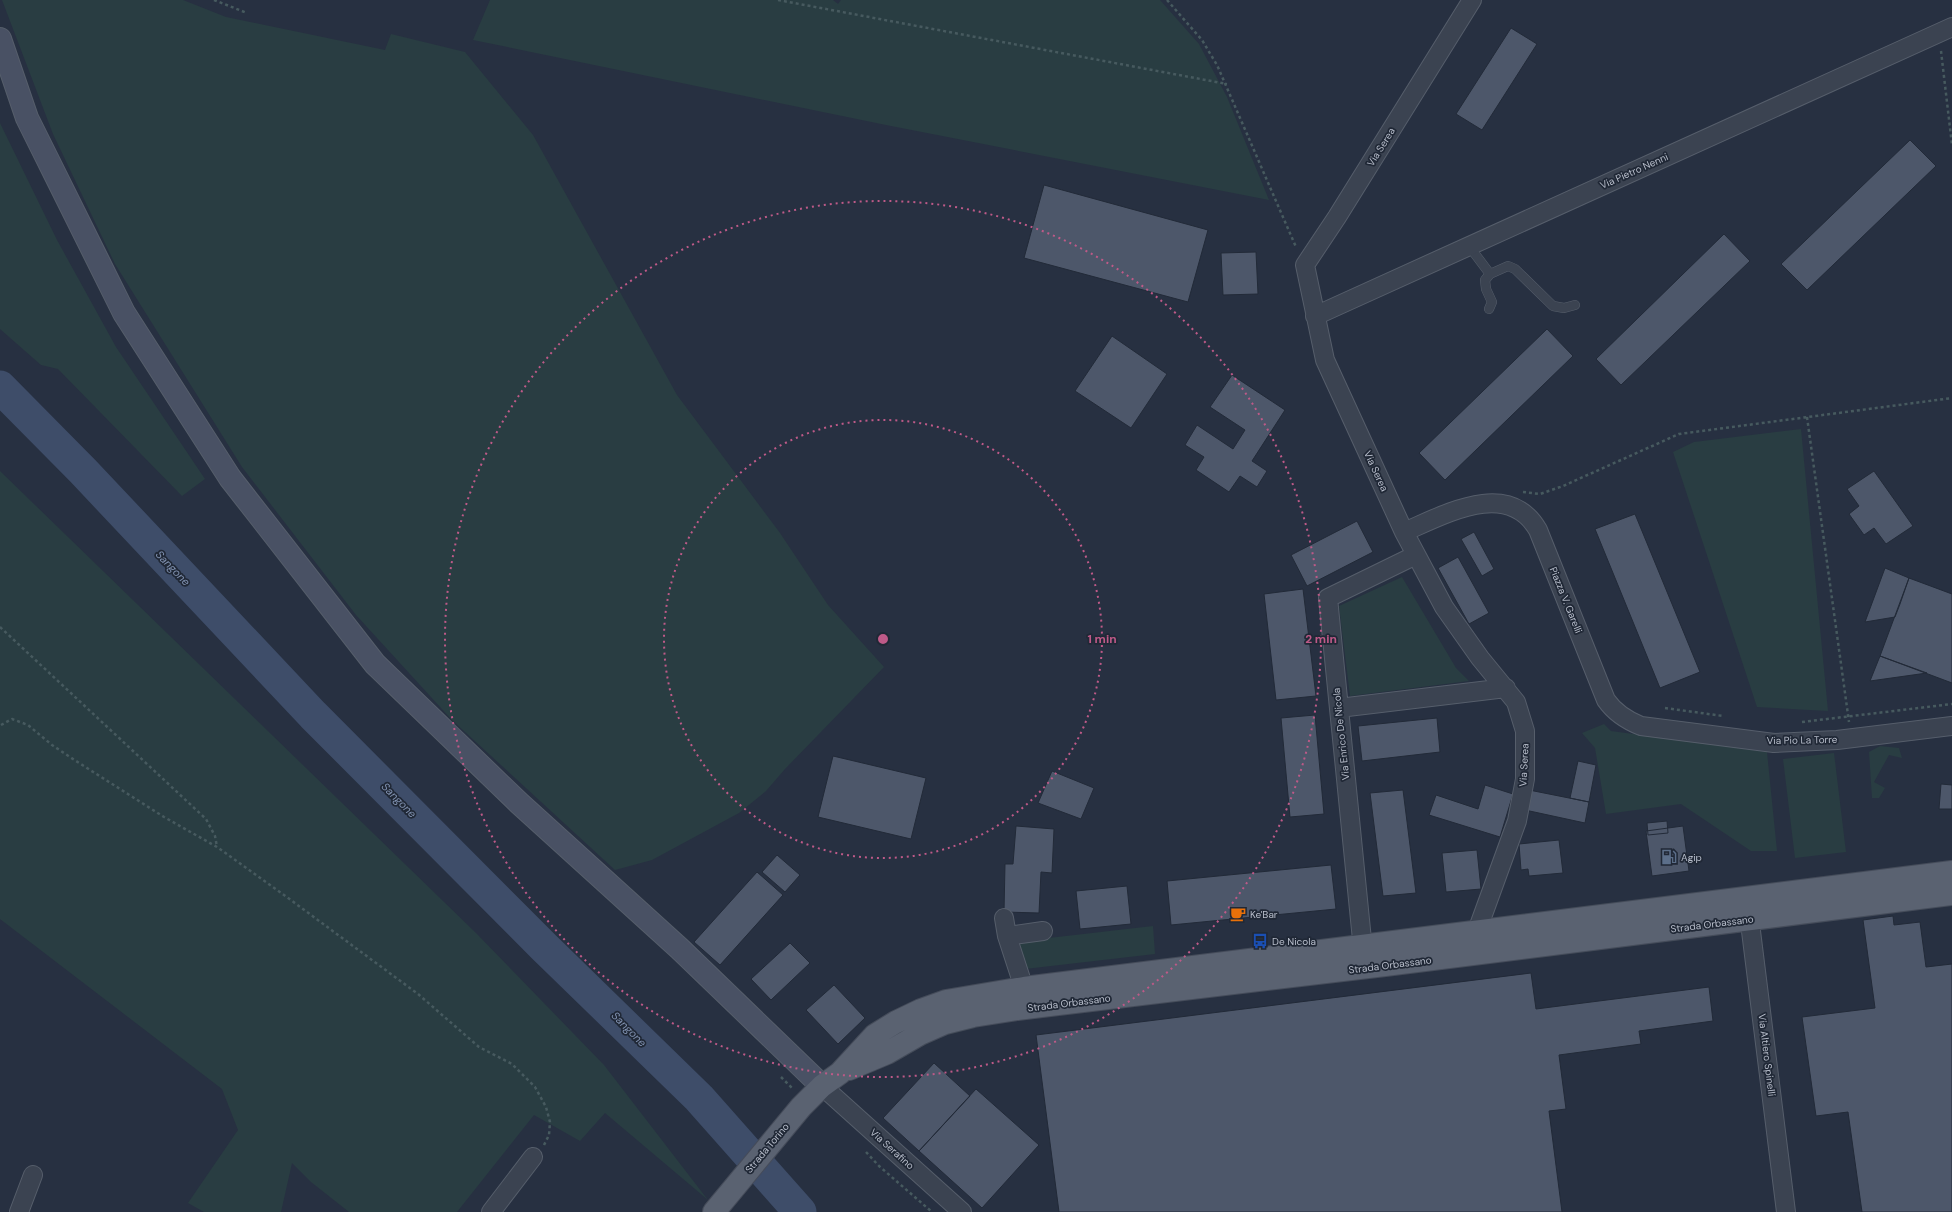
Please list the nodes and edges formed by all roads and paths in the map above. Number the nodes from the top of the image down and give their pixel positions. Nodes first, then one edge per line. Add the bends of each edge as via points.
1 (214, 0) edge
2 (778, 0) edge
3 (1167, 0) edge
4 (1472, 0) edge
5 (248, 13) dead end
6 (1945, 30) edge
7 (0, 39) edge
8 (1226, 84) junction
9 (1952, 145) edge
10 (1469, 246) junction
11 (1305, 265) junction
12 (1490, 274) junction
13 (1575, 305) dead end
14 (1489, 309) dead end
15 (1315, 316) junction
16 (1952, 398) edge
17 (1807, 417) junction
18 (1523, 492) dead end
19 (1404, 532) junction
20 (1416, 555) junction
21 (0, 627) edge
22 (1506, 688) junction
23 (1952, 704) edge
24 (1339, 708) junction
25 (1665, 708) dead end
26 (1848, 716) junction
27 (1727, 717) dead end
28 (1628, 721) joint
29 (1795, 723) dead end
30 (1, 725) dead end
31 (1952, 726) edge
32 (1852, 738) junction
33 (217, 847) junction
34 (1952, 872) edge
35 (1952, 894) edge
36 (1747, 898) junction
37 (1004, 918) dead end
38 (1750, 919) junction
39 (1043, 931) dead end
40 (1478, 931) junction
41 (1007, 936) junction
42 (1362, 946) junction
43 (1480, 953) junction
44 (1365, 968) junction
45 (1024, 988) junction
46 (840, 1073) junction
47 (822, 1086) junction
48 (533, 1157) joint
49 (33, 1175) dead end
50 (717, 1208) edge
51 (19, 1212) edge
52 (491, 1212) edge
53 (962, 1212) edge
54 (1786, 1212) edge

1 - 5 path
2 - 8 path
3 - 8 path via 1202,40
4 - 11 street, Via Serea via 1338,217
6 - 9 path
6 - 10 street, Via Pietro Nenni
7 - 47 street via 27,118 124,313 230,478 375,664 519,803 680,949
8 - 11 path
10 - 12 lane
10 - 15 street, Via Pietro Nenni
11 - 15 street, Via Serea
12 - 13 lane via 1508,266 1553,306 1564,308
12 - 14 lane via 1485,280 1486,290 1492,302
15 - 19 street, Via Serea via 1325,360
16 - 17 path
17 - 18 path via 1679,434 1563,486 1540,494
17 - 26 path
19 - 20 street, Via Serea
19 - 28 street, Piazza V. Garelli via 1465,506 1485,503 1509,505 1522,510 1533,520 1606,700 1613,710
20 - 22 street, Via Serea via 1444,606 1480,658
20 - 24 street, Via Enrico De Nicola via 1328,598
21 - 33 path via 206,819 215,836
22 - 24 street
22 - 40 street, Via Serea via 1516,702 1525,731 1525,779 1517,821
23 - 26 path
24 - 42 street, Via Enrico De Nicola
25 - 27 path
26 - 29 path
26 - 32 path
28 - 32 street, Via Pio La Torre via 1641,726 1774,742
30 - 33 path via 12,719 28,725 76,761
31 - 32 street, Via Pio La Torre
33 - 48 path via 418,994 479,1047 512,1064 535,1087 546,1108 549,1135 545,1144
34 - 36 main road, Strada Orbassano
35 - 38 main road, Strada Orbassano
36 - 38 street, Via Altiero Spinelli
36 - 40 main road, Strada Orbassano
37 - 41 street, Strada Orbassano
38 - 43 main road, Strada Orbassano
38 - 54 street, Via Altiero Spinelli
39 - 41 street
40 - 42 main road, Strada Orbassano
40 - 43 street, Via Serea
41 - 45 street, Strada Orbassano
42 - 44 street, Via Enrico De Nicola
42 - 45 main road, Strada Orbassano
43 - 44 main road, Strada Orbassano
44 - 46 main road, Strada Orbassano via 973,1016 932,1028 887,1053
45 - 46 main road, Strada Orbassano via 965,997 921,1010 875,1036
46 - 47 main road, Strada Orbassano
47 - 50 main road, Strada Torino via 801,1107
47 - 53 street, Via Serafino
48 - 52 street
49 - 51 street

